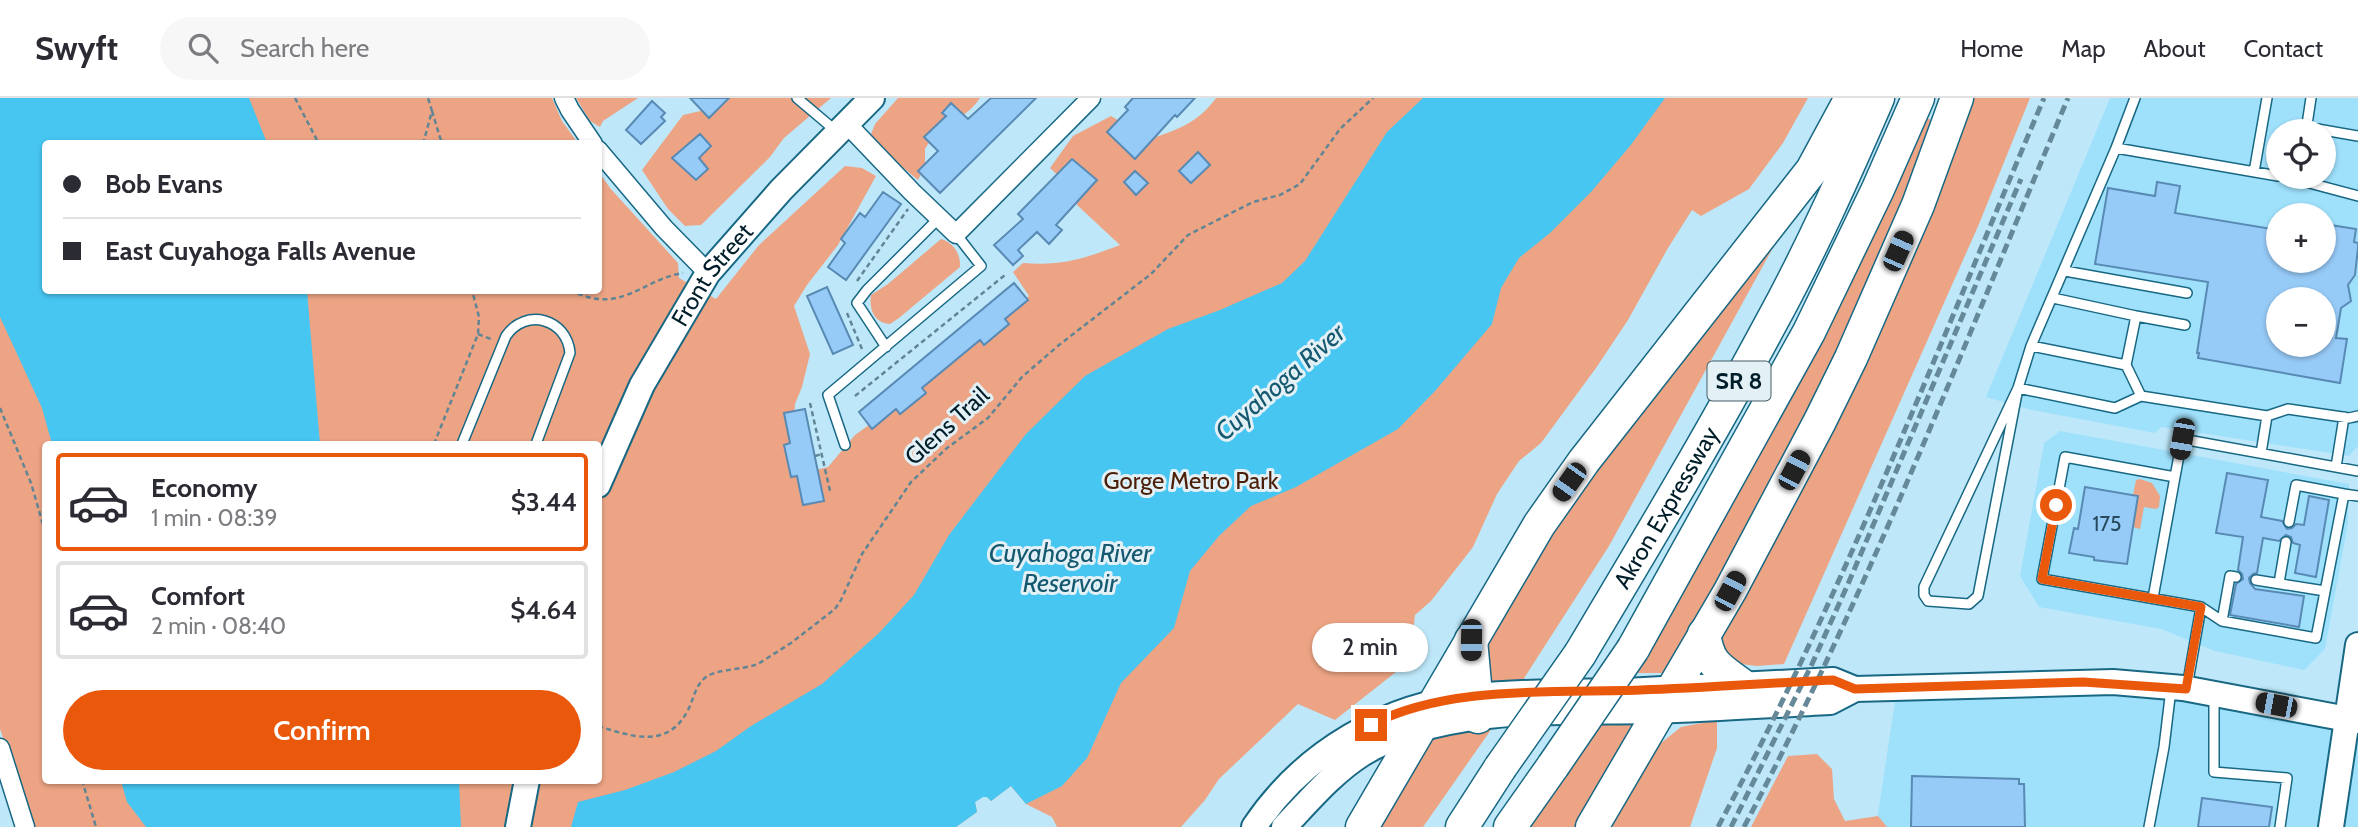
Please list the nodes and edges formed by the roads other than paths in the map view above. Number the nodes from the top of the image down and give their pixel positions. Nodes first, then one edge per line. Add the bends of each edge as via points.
1 (564, 98) edge
2 (797, 98) edge
3 (872, 98) edge
4 (1091, 98) edge
5 (1851, 98) edge
6 (1878, 98) edge
7 (1918, 98) edge
8 (1957, 98) edge
9 (2135, 98) edge
10 (2267, 98) edge
11 (2311, 98) edge
12 (2308, 119) edge
13 (842, 128) junction
14 (2336, 133) edge
15 (2358, 136) edge
16 (590, 140) edge
17 (2116, 148) junction
18 (602, 155) edge
19 (2254, 172) junction
20 (2266, 174) edge
21 (2335, 189) edge
22 (2358, 196) edge
23 (939, 218) junction
24 (956, 234) junction
25 (2065, 271) junction
26 (708, 273) junction
27 (2187, 293) dead end
28 (2053, 298) junction
29 (2136, 316) junction
30 (2185, 325) dead end
31 (2031, 346) junction
32 (886, 347) junction
33 (2126, 365) junction
34 (2018, 388) junction
35 (2141, 396) junction
36 (2267, 416) junction
37 (2358, 416) edge
38 (2344, 418) junction
39 (463, 441) edge
40 (537, 441) edge
41 (845, 445) dead end
42 (2261, 453) junction
43 (2336, 467) junction
44 (2358, 471) edge
45 (602, 476) edge
46 (2175, 477) junction
47 (2344, 494) junction
48 (2358, 496) edge
49 (2289, 522) dead end
50 (2286, 542) dead end
51 (2236, 577) dead end
52 (2256, 580) dead end
53 (2279, 583) junction
54 (2325, 591) junction
55 (2153, 598) junction
56 (2201, 607) junction
57 (2222, 621) junction
58 (1704, 634) junction
59 (1471, 640) junction
60 (2358, 645) edge
61 (1742, 685) junction
62 (2179, 688) junction
63 (1855, 689) junction
64 (2214, 694) junction
65 (1665, 700) junction
66 (1477, 706) junction
67 (1429, 719) junction
68 (2352, 720) edge
69 (0, 748) edge
70 (526, 784) edge
71 (25, 827) edge
72 (518, 827) edge
73 (1254, 827) edge
74 (1284, 827) edge
75 (1362, 827) edge
76 (1462, 827) edge
77 (1510, 827) edge
78 (1592, 827) edge
79 (2149, 827) edge
80 (2280, 827) edge
81 (2330, 827) edge

1 - 16 street
2 - 13 lane
3 - 13 street, Front Street
4 - 24 street
5 - 59 highway via 1812,170 1584,461
6 - 76 highway, Akron Expressway / SR 8, bridge via 1772,321 1682,484 1580,654
7 - 77 highway, Akron Expressway / SR 8, bridge via 1809,332 1633,649
8 - 58 highway via 1918,205 1851,358
9 - 17 lane
10 - 19 lane
11 - 12 lane
13 - 23 street
13 - 26 street, Front Street
14 - 15 lane
17 - 19 lane
17 - 25 lane
18 - 26 street
19 - 20 lane
21 - 22 lane
23 - 24 street
23 - 32 lane via 857,303
24 - 32 lane via 981,266
25 - 27 lane
25 - 28 lane
26 - 45 street, Front Street via 642,385
28 - 29 lane
28 - 31 lane
29 - 30 lane
29 - 33 lane
31 - 33 lane
31 - 34 lane
32 - 41 lane via 828,395
33 - 35 lane
34 - 34 lane via 1924,587 1928,601 1969,604 1978,596
34 - 35 lane via 2115,408
35 - 36 lane
36 - 38 lane via 2288,409
36 - 42 lane
37 - 38 lane
38 - 43 lane
39 - 40 lane via 506,335 517,324 539,319 560,328 570,354
42 - 43 lane
42 - 46 lane via 2182,439
43 - 44 lane
46 - 55 lane
46 - 55 lane via 2065,457 2042,579
47 - 48 lane
47 - 49 lane via 2296,485
47 - 54 lane
50 - 53 lane
51 - 57 lane via 2230,576
52 - 53 lane
53 - 54 lane
54 - 57 lane via 2316,638
55 - 56 lane
56 - 57 lane
56 - 62 lane
58 - 61 highway via 1713,663
58 - 65 highway
59 - 66 highway
59 - 67 highway
60 - 68 street
61 - 63 street via 1833,680
61 - 65 street
62 - 63 street via 2083,682
62 - 64 street
62 - 79 lane
63 - 65 street via 1830,702
64 - 68 street
64 - 80 lane via 2214,772 2287,778
65 - 66 street
65 - 78 highway
66 - 67 street
67 - 73 street via 1386,717 1322,754 1267,807
67 - 74 street via 1362,754
67 - 75 highway
68 - 81 street
69 - 71 street
70 - 72 street

